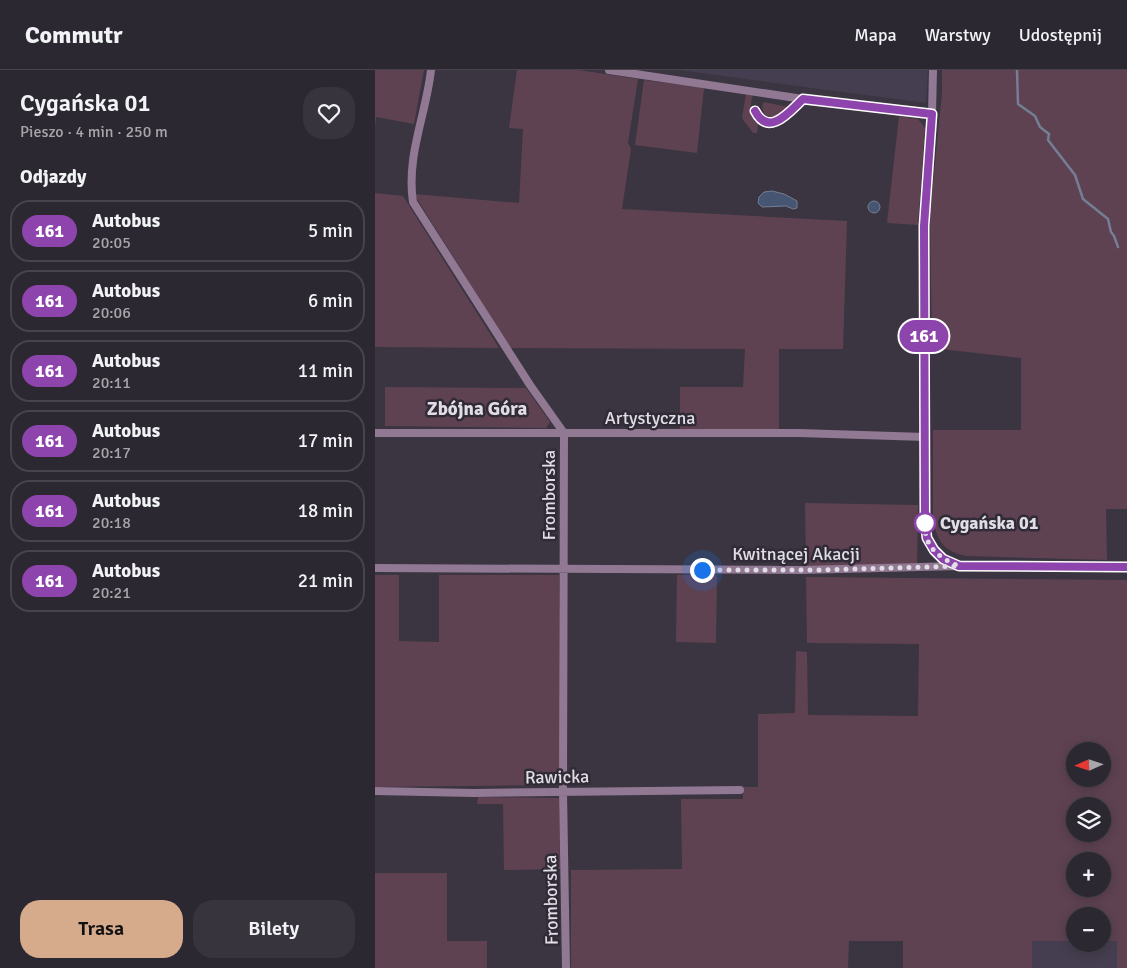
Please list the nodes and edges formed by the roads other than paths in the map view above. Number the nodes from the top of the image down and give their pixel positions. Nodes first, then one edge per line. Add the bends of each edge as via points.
1 (431, 70) edge
2 (609, 70) edge
3 (933, 70) edge
4 (932, 114) junction
5 (375, 433) edge
6 (564, 433) junction
7 (925, 437) junction
8 (959, 566) junction
9 (1127, 567) edge
10 (375, 568) edge
11 (564, 569) junction
12 (740, 790) dead end
13 (375, 791) edge
14 (563, 792) junction
15 (566, 968) edge

1 - 6 street, Fromborska via 412,166 413,202
2 - 4 street via 803,99
3 - 4 street
4 - 7 street via 924,226
5 - 6 street, Artystyczna
6 - 7 street, Artystyczna
6 - 11 street, Fromborska
7 - 8 street via 927,538 943,559
8 - 9 street, Kwitnącej Akacji
8 - 11 street, Kwitnącej Akacji via 801,570
10 - 11 street, Kwitnącej Akacji
11 - 14 street, Fromborska
12 - 14 street, Rawicka
13 - 14 street, Rawicka
14 - 15 street, Fromborska

